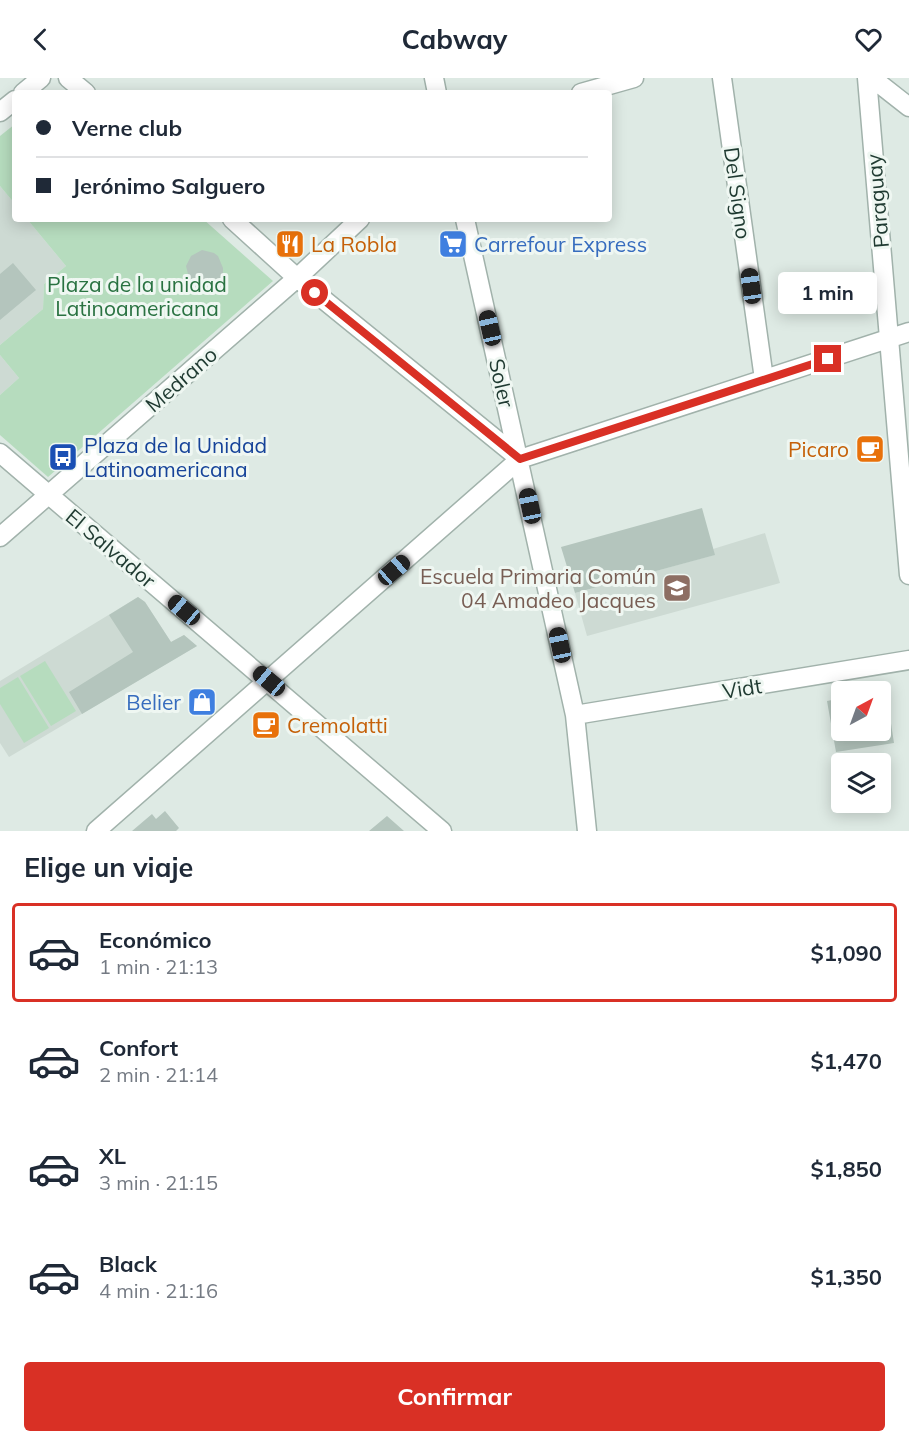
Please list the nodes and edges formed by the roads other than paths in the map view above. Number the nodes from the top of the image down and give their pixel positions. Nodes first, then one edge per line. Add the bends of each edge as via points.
1 (41, 78) edge
2 (68, 78) edge
3 (634, 78) edge
4 (722, 78) edge
5 (867, 78) edge
6 (872, 78) edge
7 (27, 90) edge
8 (82, 90) edge
9 (592, 90) edge
10 (12, 102) edge
11 (909, 107) edge
12 (0, 112) edge
13 (235, 222) edge
14 (357, 222) edge
15 (466, 222) edge
16 (297, 278) junction
17 (909, 332) edge
18 (889, 339) junction
19 (764, 379) junction
20 (0, 453) edge
21 (520, 459) junction
22 (49, 495) junction
23 (0, 537) edge
24 (909, 575) edge
25 (909, 660) edge
26 (269, 681) junction
27 (575, 715) junction
28 (96, 831) edge
29 (442, 831) edge
30 (588, 831) edge

1 - 7 street
2 - 8 street
3 - 9 street
4 - 19 street, Del Signo
5 - 18 street, Paraguay
6 - 11 street
10 - 12 street
13 - 16 street
14 - 16 street, Medrano
15 - 21 street, Soler
16 - 21 street
16 - 22 street, Medrano
17 - 18 street
18 - 19 street
18 - 24 street, Paraguay
19 - 21 street
20 - 22 street, El Salvador
21 - 26 street
21 - 27 street, Soler
22 - 23 street, Medrano
22 - 26 street, El Salvador
25 - 27 street, Vidt
26 - 28 street
26 - 29 street, El Salvador
27 - 30 street, Soler

